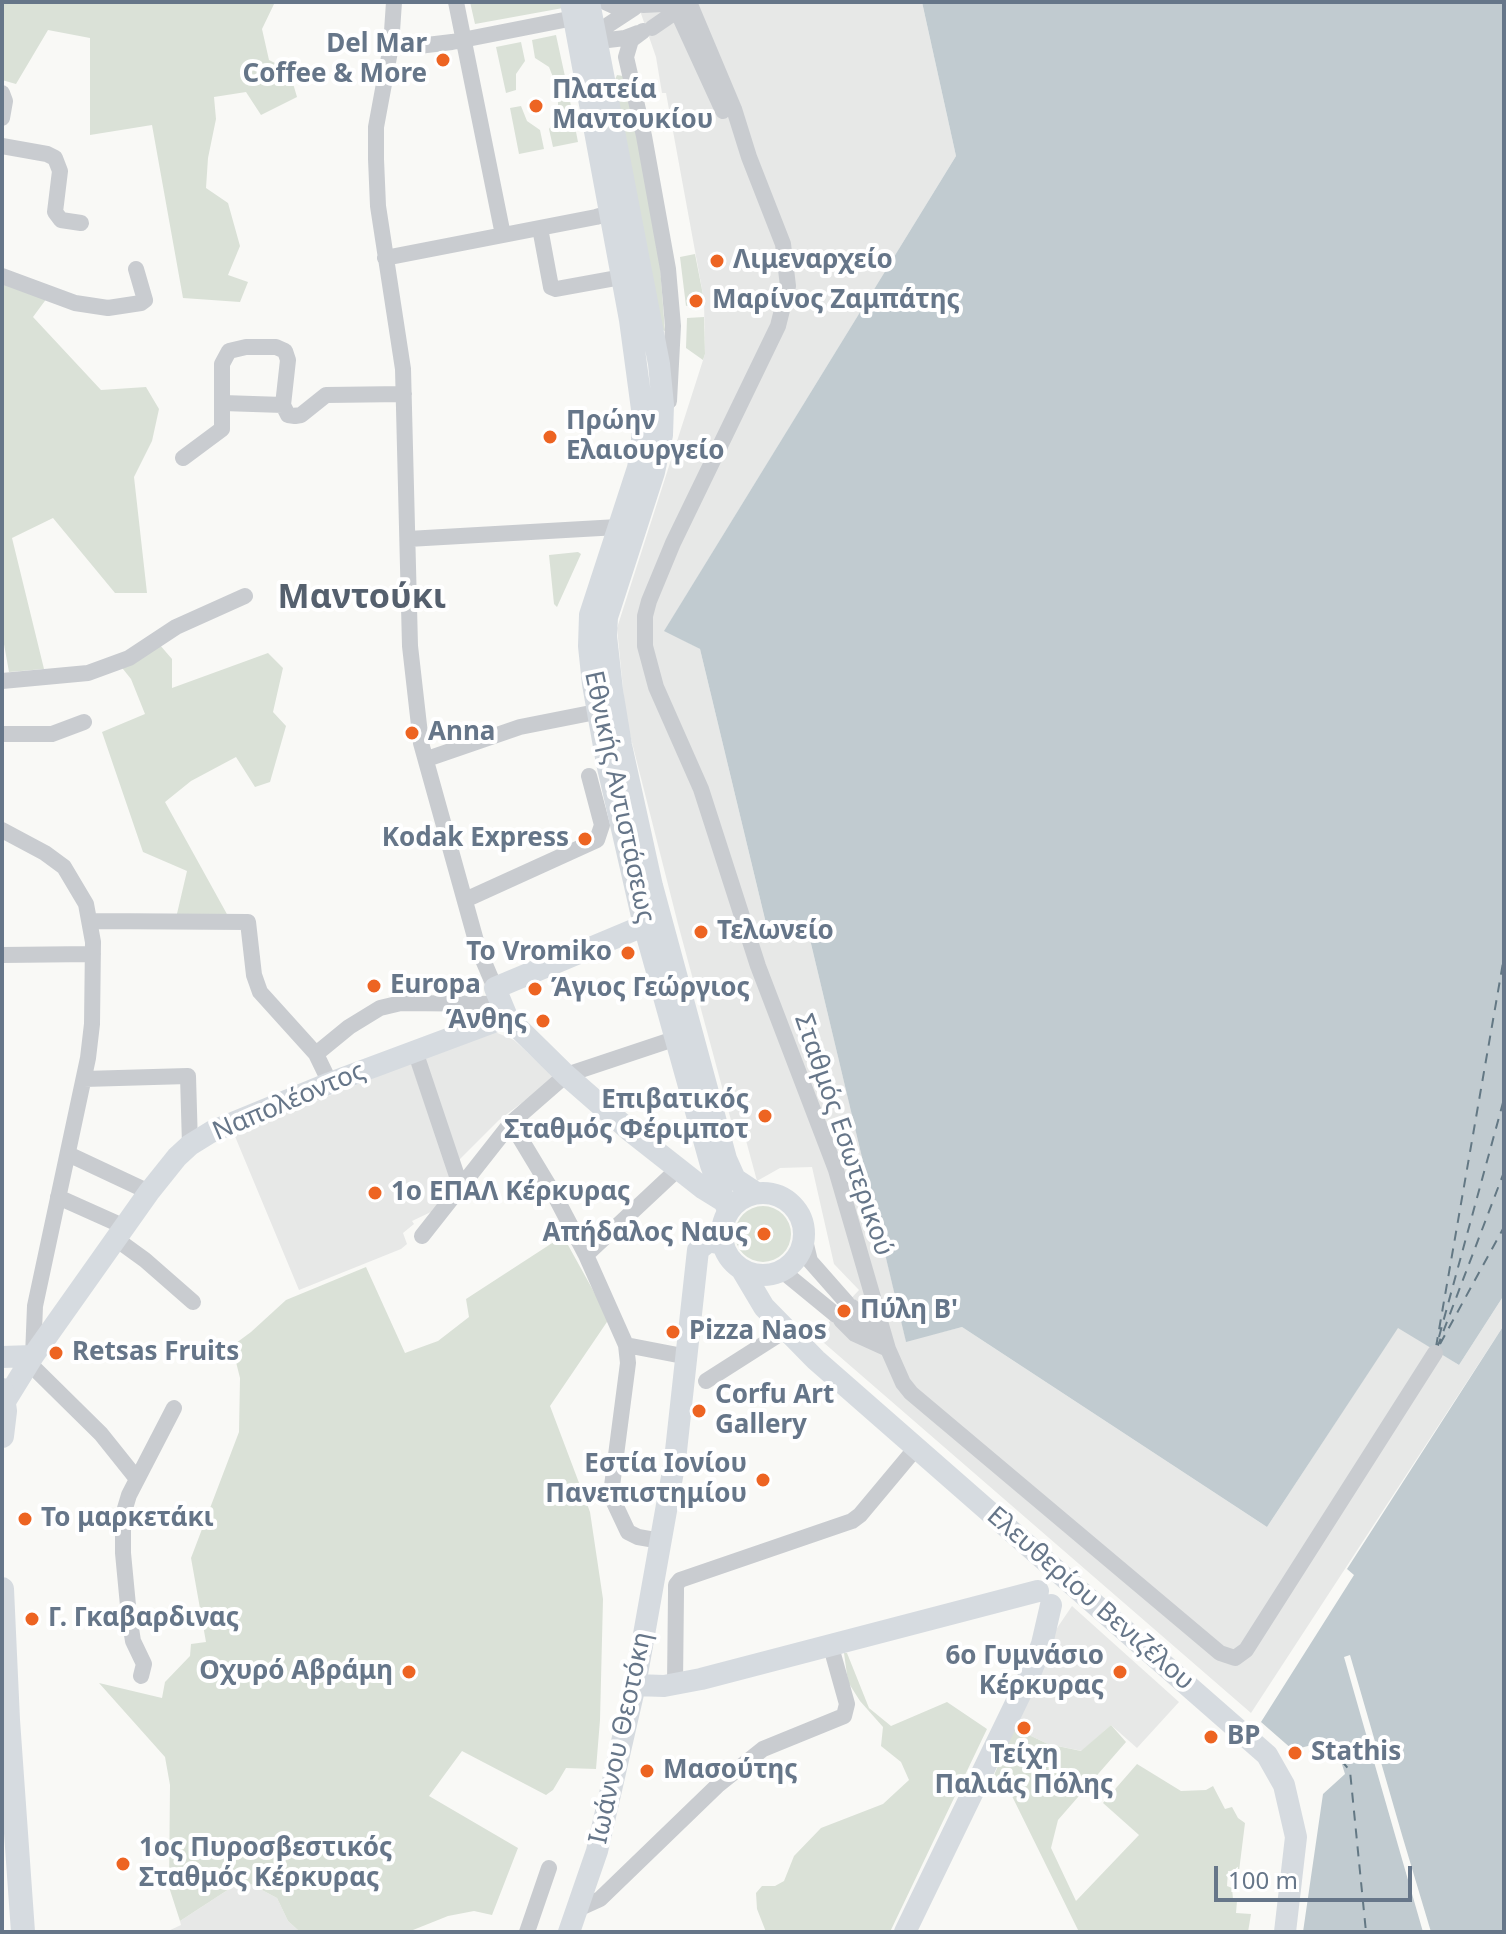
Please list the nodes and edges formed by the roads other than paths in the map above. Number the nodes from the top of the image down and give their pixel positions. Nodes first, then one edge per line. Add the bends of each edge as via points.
1 (394, 2) edge
2 (456, 2) edge
3 (605, 2) edge
4 (680, 4) edge
5 (641, 5) edge
6 (578, 11) edge
7 (644, 31) junction
8 (687, 37) junction
9 (463, 40) junction
10 (588, 45) junction
11 (391, 46) junction
12 (2, 93) edge
13 (2, 118) edge
14 (2, 146) edge
15 (749, 157) junction
16 (625, 187) junction
17 (610, 213) junction
18 (81, 223) dead end
19 (540, 228) junction
20 (503, 235) junction
21 (385, 258) junction
22 (136, 269) dead end
23 (2, 276) edge
24 (622, 277) junction
25 (404, 394) junction
26 (223, 403) junction
27 (283, 405) junction
28 (663, 419) junction
29 (183, 458) dead end
30 (408, 539) junction
31 (619, 542) junction
32 (245, 596) dead end
33 (2, 681) edge
34 (606, 710) junction
35 (84, 722) dead end
36 (2, 734) edge
37 (427, 759) junction
38 (589, 776) dead end
39 (619, 819) junction
40 (2, 830) edge
41 (465, 900) junction
42 (91, 921) junction
43 (652, 922) junction
44 (93, 954) junction
45 (2, 955) edge
46 (501, 1003) junction
47 (684, 1036) junction
48 (415, 1051) junction
49 (316, 1054) junction
50 (566, 1075) junction
51 (84, 1079) junction
52 (330, 1083) junction
53 (511, 1123) junction
54 (190, 1145) junction
55 (68, 1154) junction
56 (678, 1169) junction
57 (460, 1185) junction
58 (149, 1192) junction
59 (756, 1193) junction
60 (58, 1197) junction
61 (726, 1206) junction
62 (120, 1233) junction
63 (422, 1236) dead end
64 (804, 1236) junction
65 (722, 1244) junction
66 (586, 1255) junction
67 (789, 1268) junction
68 (742, 1270) junction
69 (193, 1302) dead end
70 (844, 1311) junction
71 (782, 1325) junction
72 (626, 1345) junction
73 (888, 1349) junction
74 (1435, 1353) dead end
75 (2, 1357) edge
76 (688, 1357) junction
77 (31, 1360) junction
78 (706, 1381) dead end
79 (3, 1397) edge
80 (174, 1408) dead end
81 (2, 1436) edge
82 (916, 1448) junction
83 (137, 1479) junction
84 (661, 1541) junction
85 (1051, 1566) junction
86 (2, 1589) edge
87 (1078, 1589) junction
88 (1044, 1598) junction
89 (2, 1610) edge
90 (831, 1647) junction
91 (141, 1676) dead end
92 (675, 1684) junction
93 (635, 1685) junction
94 (5, 1721) edge
95 (549, 1868) dead end
96 (578, 1909) junction
97 (23, 1932) edge
98 (527, 1932) edge
99 (569, 1932) edge
100 (905, 1932) edge
101 (1285, 1932) edge

1 - 11 street
2 - 9 street
3 - 5 street via 618,8
4 - 5 street
4 - 7 street
4 - 8 street
4 - 15 street via 734,109
5 - 10 street
6 - 9 street
6 - 10 main road, Εθνικής Αντιστάσεως
7 - 8 street via 672,29
7 - 10 street
7 - 28 street via 631,40 626,57 654,184 672,303 672,377
8 - 15 street
9 - 11 street
9 - 20 street
10 - 16 main road, Εθνικής Αντιστάσεως
10 - 17 main road, Εθνικής Αντιστάσεως
11 - 21 street via 376,127
12 - 13 street
14 - 18 street via 55,158 60,171 55,212 61,220
15 - 73 street, Σταθμός Εσωτερικού via 786,258 784,309 662,568 645,616 645,646 836,1170
16 - 17 street
16 - 28 main road, Εθνικής Αντιστάσεως via 659,364
17 - 19 street
17 - 24 main road, Εθνικής Αντιστάσεως
19 - 20 street
19 - 24 street via 551,287
20 - 21 street
21 - 25 street
22 - 23 street via 145,300 108,308 75,303
24 - 31 main road, Εθνικής Αντιστάσεως via 637,361 642,435
25 - 27 street via 326,395 295,416
25 - 30 street
26 - 27 street
26 - 27 street via 224,355 246,347 276,347 288,360
26 - 29 street via 222,429
28 - 31 main road, Εθνικής Αντιστάσεως via 654,472
30 - 31 street
30 - 37 street via 410,646
31 - 34 main road, Εθνικής Αντιστάσεως via 589,624 589,646
32 - 33 street via 176,627 129,658 88,673
34 - 37 street via 520,727
34 - 39 main road, Εθνικής Αντιστάσεως
35 - 36 street via 52,734
37 - 41 street
38 - 39 street
39 - 41 street via 591,845
39 - 43 main road, Εθνικής Αντιστάσεως
40 - 42 street via 64,867
41 - 46 street
42 - 44 street
42 - 49 street via 248,922 260,992
43 - 46 main road, Ναπολέοντος
43 - 47 main road, Εθνικής Αντιστάσεως
44 - 45 street
44 - 51 street via 92,1024
46 - 48 main road, Ναπολέοντος
46 - 49 street via 392,1004 359,1020
46 - 50 main road
47 - 50 street
47 - 59 main road, Εθνικής Αντιστάσεως via 730,1169
47 - 61 main road, Εθνικής Αντιστάσεως via 711,1165
48 - 52 main road, Ναπολέοντος
48 - 57 street
49 - 52 street
50 - 53 street
50 - 56 main road
51 - 54 street via 188,1076
51 - 55 street
52 - 54 main road, Ναπολέοντος
53 - 57 street
53 - 66 street
54 - 58 main road, Ναπολέοντος
55 - 58 street
55 - 60 street
56 - 61 main road
56 - 66 street
57 - 63 street
58 - 62 main road, Ναπολέοντος
59 - 61 main road
59 - 64 main road, Εθνικής Αντιστάσεως via 789,1202 800,1217
60 - 62 street
60 - 77 street via 35,1306
61 - 65 main road
62 - 69 street
62 - 77 main road, Ναπολέοντος
64 - 67 main road
64 - 70 street via 810,1261
65 - 68 main road
65 - 76 main road, Ιωάννου Θεοτόκη via 709,1241 698,1250
66 - 72 street
67 - 68 main road via 771,1275
67 - 70 street
67 - 71 main road via 774,1297
68 - 71 main road, Ελευθερίου Βενιζέλου
70 - 73 street via 855,1334
71 - 78 street
71 - 82 main road, Ελευθερίου Βενιζέλου
72 - 76 street
72 - 84 street via 612,1498 632,1536
73 - 74 street, Σταθμός Εσωτερικού via 911,1393 1229,1658 1246,1650
75 - 77 main road
76 - 84 main road, Ιωάννου Θεοτόκη
77 - 79 main road, Ναπολέοντος
77 - 83 street
79 - 81 main road
80 - 83 street
82 - 85 main road, Ελευθερίου Βενιζέλου
82 - 92 street via 852,1521 680,1580
83 - 91 street via 123,1515 123,1553 131,1632 144,1664
84 - 93 main road, Ιωάννου Θεοτόκη
85 - 87 main road, Ελευθερίου Βενιζέλου
85 - 88 main road via 1038,1583
86 - 89 main road
87 - 88 main road via 1063,1604
87 - 101 main road, Ελευθερίου Βενιζέλου via 1251,1738 1277,1769 1296,1837
88 - 90 main road
88 - 100 main road via 1042,1644 1030,1674
89 - 94 main road
90 - 92 main road
90 - 96 street via 847,1704 844,1716 763,1749 600,1899
92 - 93 main road
93 - 96 main road, Ιωάννου Θεοτόκη via 597,1851
94 - 97 main road
95 - 98 street
96 - 99 main road, Ιωάννου Θεοτόκη

